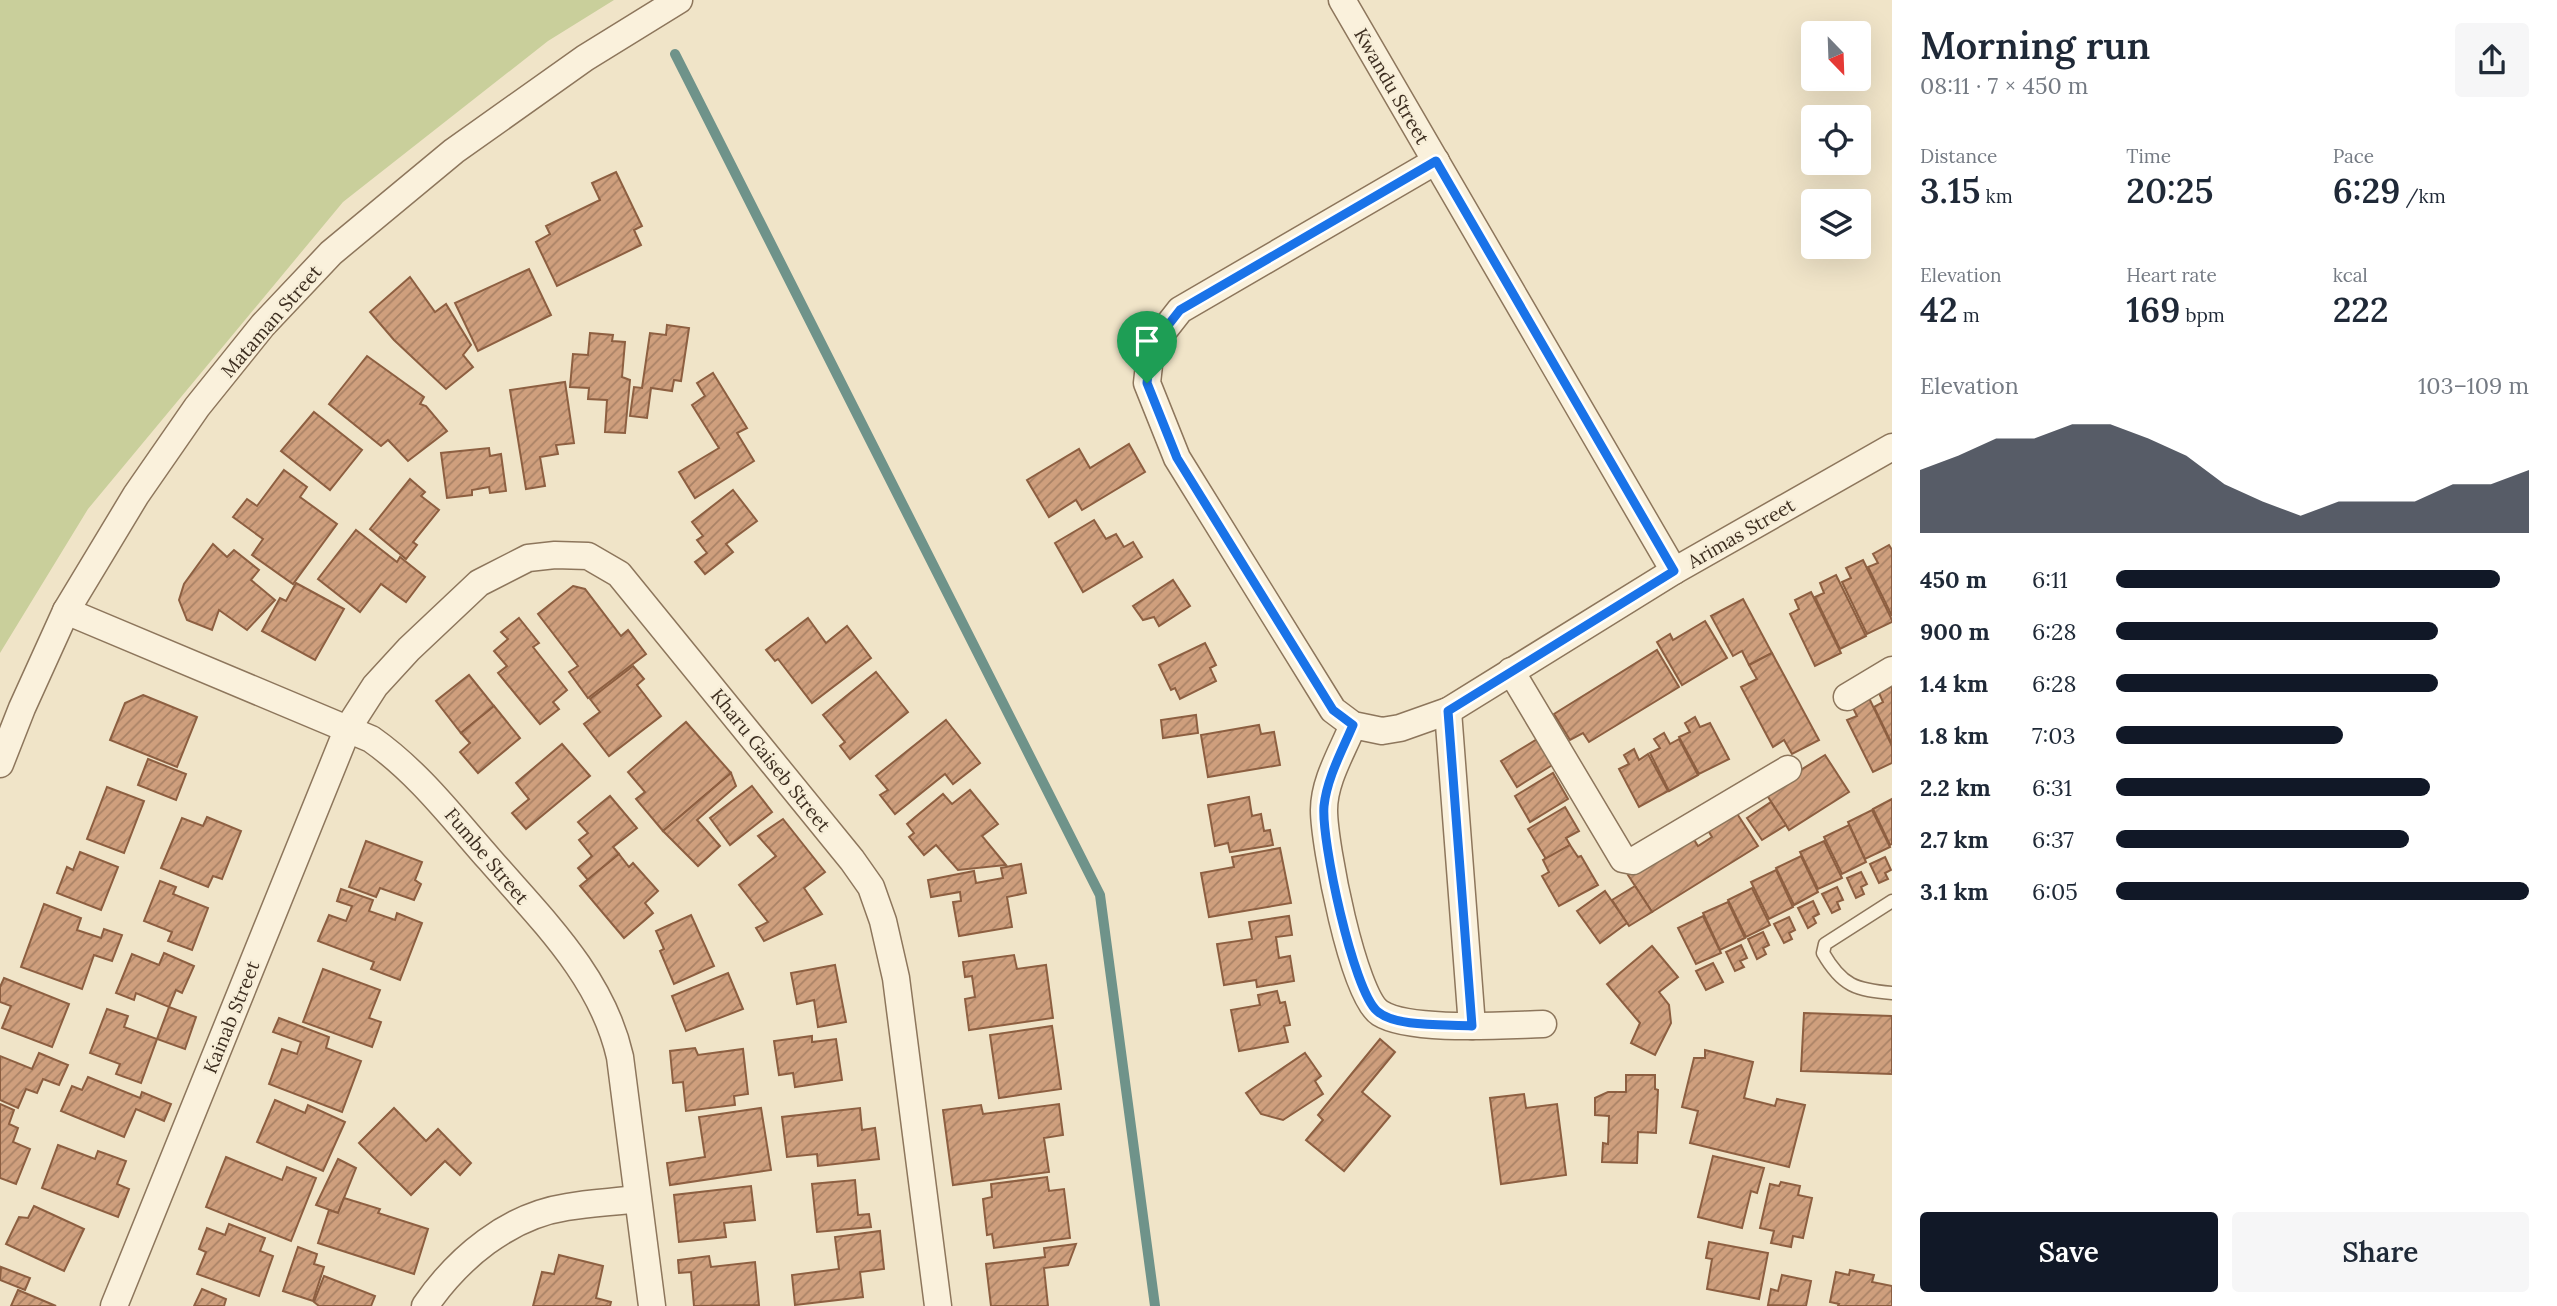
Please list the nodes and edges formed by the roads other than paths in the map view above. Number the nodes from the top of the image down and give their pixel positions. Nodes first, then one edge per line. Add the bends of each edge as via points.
1 (679, 0) edge
2 (1342, 0) edge
3 (1436, 161) junction
4 (1890, 452) edge
5 (1674, 571) junction
6 (66, 611) junction
7 (1892, 670) edge
8 (1511, 671) junction
9 (1847, 697) dead end
10 (1448, 711) junction
11 (1353, 725) junction
12 (348, 727) junction
13 (0, 764) edge
14 (1788, 769) dead end
15 (1892, 901) edge
16 (1892, 993) edge
17 (1543, 1024) dead end
18 (1472, 1026) junction
19 (637, 1199) junction
20 (114, 1306) edge
21 (425, 1306) edge
22 (652, 1306) edge
23 (938, 1306) edge

1 - 6 street, Mataman Street via 585,58 454,151 331,253 263,325 197,407 135,495
2 - 3 street, Kwandu Street
3 - 5 street, Kwandu Street
3 - 11 street via 1180,310 1151,347 1147,383 1177,458 1333,710
4 - 5 street, Arimas Street
5 - 8 street, Arimas Street
6 - 12 street, Fumbe Street
6 - 13 street, Mataman Street
7 - 9 street
8 - 10 street, Arimas Street
8 - 14 street via 1623,859 1633,861
10 - 11 street, Arimas Street via 1382,731
10 - 18 street
11 - 18 street via 1324,809 1339,907 1362,988 1378,1012 1399,1021
12 - 19 street, Fumbe Street via 395,756 434,794 574,957 594,989 615,1034 620,1057
12 - 20 street, Kainab Street
12 - 23 street, Kharu Gaiseb Street via 409,649 479,583 528,558 555,555 588,556 619,574 871,887 896,978
15 - 16 lane via 1825,944 1823,953 1849,986
17 - 18 street
19 - 21 street via 566,1207 509,1227 461,1263
19 - 22 street, Fumbe Street

